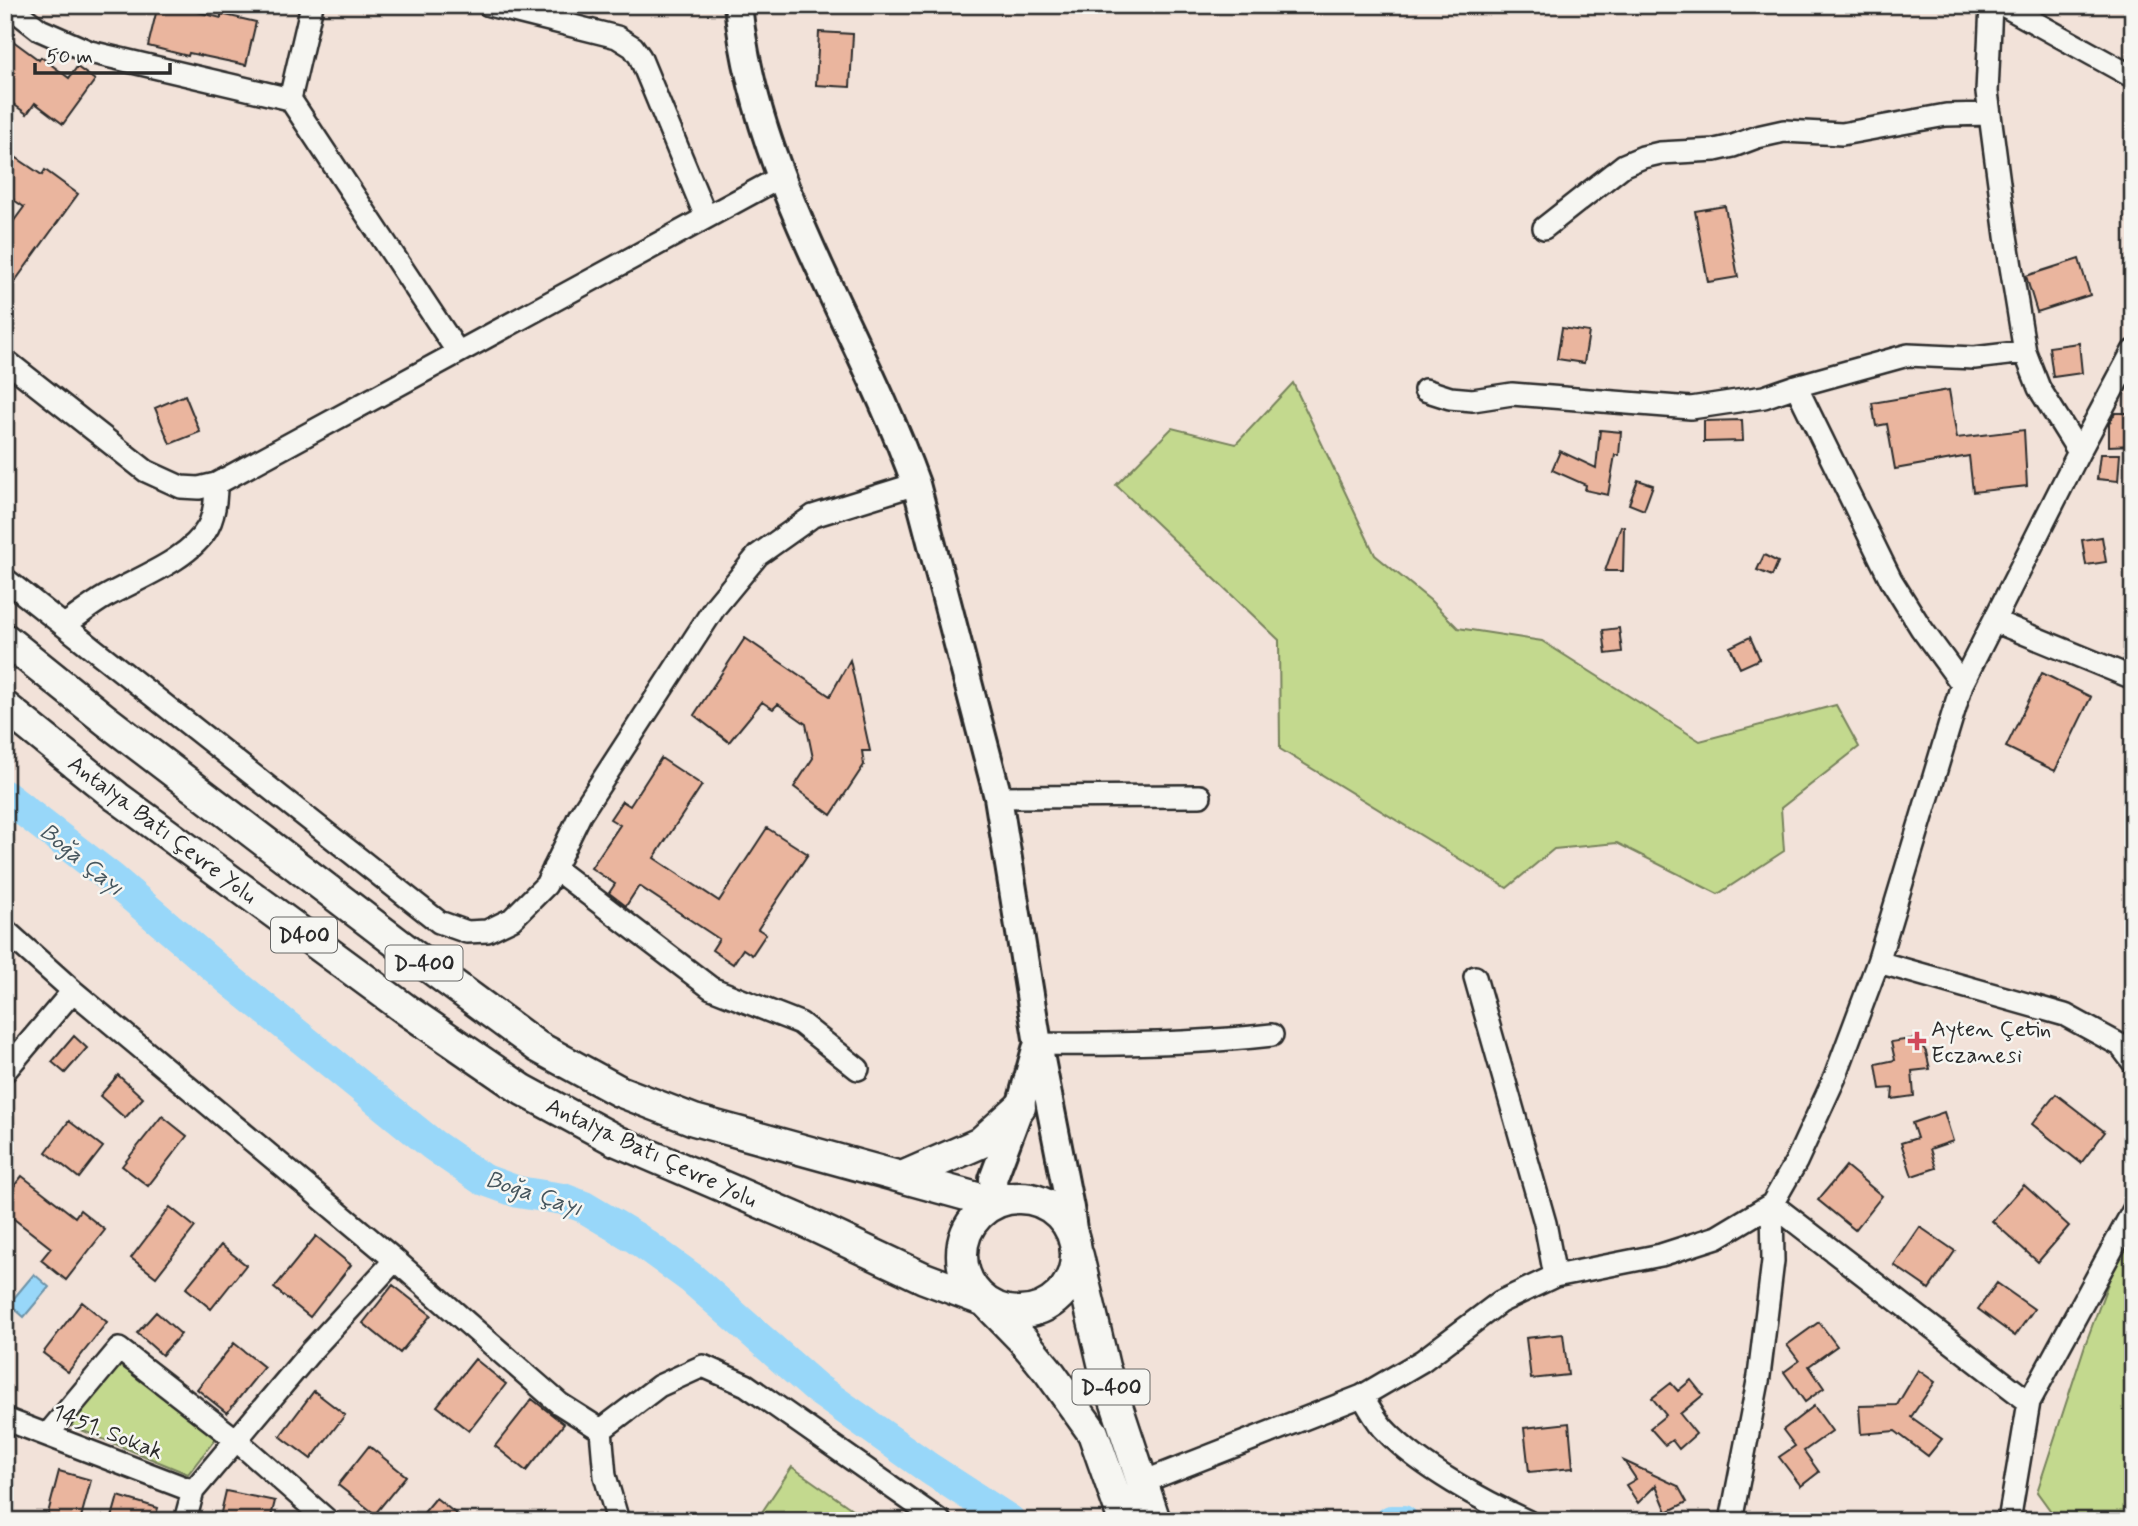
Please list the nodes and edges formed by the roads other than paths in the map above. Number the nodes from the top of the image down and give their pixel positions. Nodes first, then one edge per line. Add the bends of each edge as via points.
1 (8, 5) edge
2 (312, 5) edge
3 (489, 5) edge
4 (738, 5) edge
5 (1991, 5) edge
6 (2003, 5) edge
7 (2133, 77) edge
8 (290, 99) junction
9 (1990, 114) junction
10 (780, 177) junction
11 (706, 217) junction
12 (1544, 228) dead end
13 (457, 351) junction
14 (2133, 351) edge
15 (2025, 352) junction
16 (5, 360) edge
17 (1796, 386) junction
18 (1425, 390) dead end
19 (2079, 452) junction
20 (216, 484) junction
21 (916, 484) junction
22 (5, 579) edge
23 (1994, 621) junction
24 (64, 625) junction
25 (5, 639) edge
26 (2133, 678) edge
27 (1962, 684) junction
28 (5, 707) edge
29 (1200, 796) dead end
30 (998, 797) junction
31 (554, 868) junction
32 (5, 930) edge
33 (1878, 962) junction
34 (1475, 977) dead end
35 (74, 990) junction
36 (1272, 1035) dead end
37 (1038, 1044) junction
38 (2133, 1062) edge
39 (858, 1069) dead end
40 (5, 1071) edge
41 (1020, 1107) junction
42 (617, 1140) joint
43 (902, 1177) junction
44 (995, 1203) junction
45 (1772, 1204) junction
46 (2133, 1211) edge
47 (1076, 1251) junction
48 (395, 1260) junction
49 (1555, 1276) junction
50 (985, 1301) junction
51 (1362, 1396) junction
52 (2029, 1402) junction
53 (5, 1419) edge
54 (601, 1430) junction
55 (47, 1435) junction
56 (235, 1439) junction
57 (1143, 1482) junction
58 (193, 1491) junction
59 (185, 1521) edge
60 (328, 1521) edge
61 (618, 1521) edge
62 (940, 1521) edge
63 (1124, 1521) edge
64 (1155, 1521) edge
65 (1527, 1521) edge
66 (1731, 1521) edge
67 (2009, 1521) edge

1 - 8 street via 40,30 90,52
2 - 8 street
3 - 11 street via 617,37 633,47
4 - 10 main road via 742,46 758,113
5 - 9 street
6 - 7 street
8 - 13 street
9 - 12 street via 1946,115 1842,134 1784,131 1715,150 1643,157 1624,165
9 - 15 street
10 - 11 street
10 - 21 main road via 899,435
11 - 13 street
13 - 20 street
14 - 19 street
15 - 17 street via 1974,358 1908,355
15 - 19 street via 2039,387
16 - 20 street via 146,471 181,487
17 - 18 street via 1764,397 1691,408 1512,394 1473,400
17 - 27 street via 1891,580
19 - 23 street
20 - 24 street via 208,528 192,547
21 - 30 main road
21 - 31 street via 813,516 758,555 715,607 580,815
22 - 24 street
23 - 26 street
23 - 27 street
24 - 31 street via 439,922 467,932 487,931 512,919 546,885
25 - 43 highway, D-400 via 538,1047 619,1091 694,1120
27 - 33 street
28 - 42 highway, Antalya Batı Çevre Yolu / D400 via 117,797 408,1011 523,1090
29 - 30 street
30 - 37 main road
31 - 39 street via 711,988 800,1023
32 - 35 street
33 - 38 street via 2065,1015 2120,1045
33 - 45 street via 1835,1077
34 - 49 street via 1545,1223
35 - 40 street
35 - 48 street
36 - 37 street via 1151,1045
37 - 41 main road
37 - 47 main road
41 - 43 highway via 980,1143
41 - 44 main road via 993,1179
42 - 50 highway, Antalya Batı Çevre Yolu / D-400 via 924,1279
43 - 44 highway, D-400
44 - 47 highway, D-400 via 1027,1197 1052,1208 1072,1232
44 - 50 highway via 968,1229 962,1255 968,1279
45 - 49 street via 1717,1237 1661,1255
45 - 52 street
45 - 66 street via 1773,1261 1759,1376
46 - 52 street
47 - 50 highway via 1068,1286 1051,1302 1014,1312
47 - 57 highway, D-400 via 1104,1367
48 - 54 street via 560,1404
48 - 56 street
49 - 51 street via 1500,1302 1423,1361
50 - 63 highway, Antalya Batı Çevre Yolu / D-400 via 1043,1364 1093,1433
51 - 57 street
51 - 65 street via 1386,1432 1425,1463
52 - 67 street
53 - 55 street, 1451. Sokak
54 - 61 street via 605,1476
54 - 62 street via 659,1386 703,1366 746,1385
55 - 56 street via 119,1349
55 - 58 street, 1451. Sokak
56 - 58 street
56 - 60 street
57 - 64 highway, D-400
58 - 59 street

